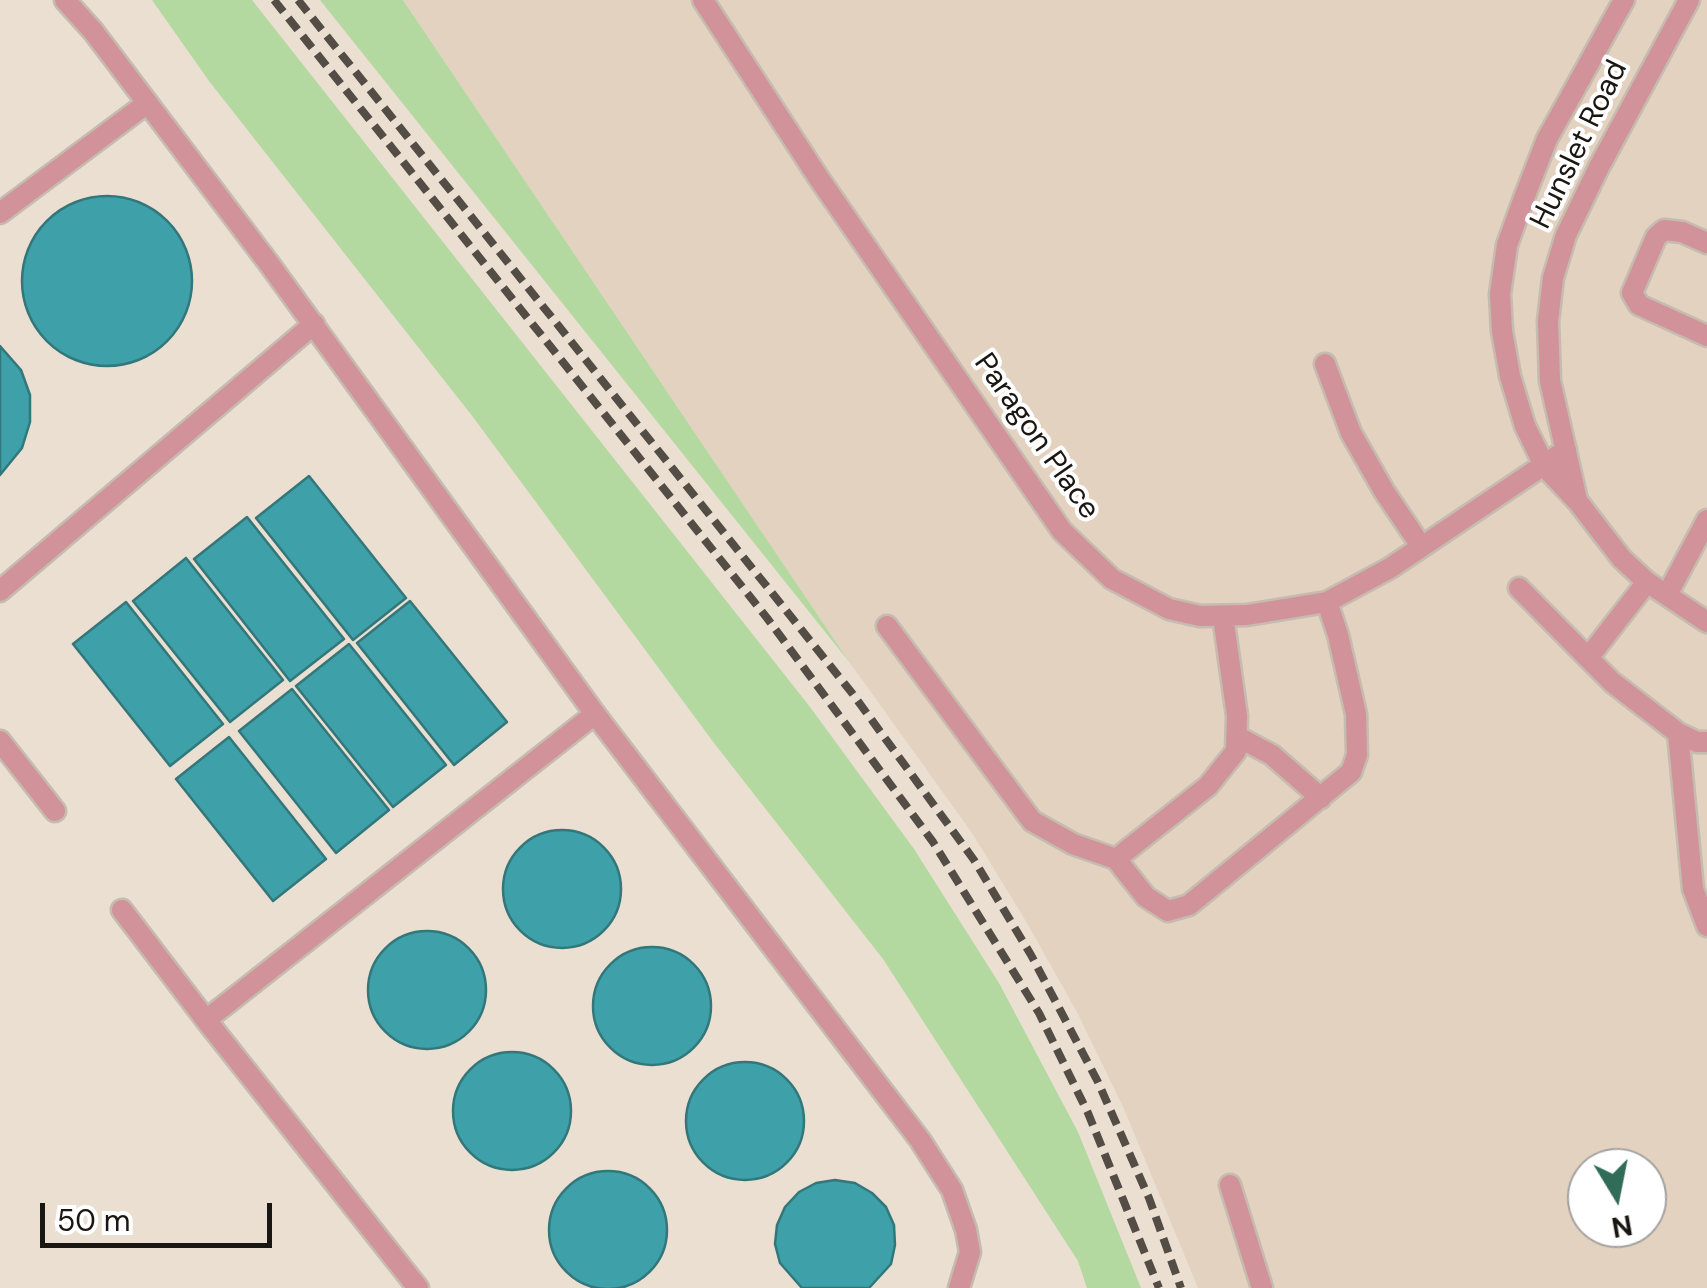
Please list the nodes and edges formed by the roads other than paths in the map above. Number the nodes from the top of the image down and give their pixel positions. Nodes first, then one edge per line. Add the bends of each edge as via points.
1 (64, 0) edge
2 (703, 0) edge
3 (1624, 0) edge
4 (1689, 0) edge
5 (146, 104) junction
6 (0, 213) edge
7 (1707, 243) edge
8 (314, 324) junction
9 (1707, 336) edge
10 (1325, 364) dead end
11 (1566, 450) junction
12 (1545, 466) junction
13 (1578, 502) junction
14 (1707, 520) edge
15 (1421, 546) junction
16 (1647, 582) junction
17 (1519, 588) dead end
18 (0, 591) edge
19 (1667, 596) junction
20 (1327, 602) junction
21 (1223, 616) junction
22 (1707, 622) edge
23 (887, 626) dead end
24 (1588, 658) junction
25 (594, 714) junction
26 (1678, 733) junction
27 (1238, 736) junction
28 (0, 742) edge
29 (1707, 742) edge
30 (1321, 798) junction
31 (54, 811) dead end
32 (1116, 859) junction
33 (122, 910) dead end
34 (1707, 926) edge
35 (206, 1020) junction
36 (1230, 1185) dead end
37 (418, 1288) edge
38 (959, 1288) edge
39 (1262, 1288) edge

1 - 5 lane
2 - 21 lane, Paragon Place via 1062,531 1112,578 1150,599 1200,616
3 - 12 lane, Hunslet Road via 1547,139 1507,245 1500,294 1506,354 1525,426
4 - 11 lane, Hunslet Road via 1582,201 1553,278 1550,381
5 - 6 lane
5 - 8 lane
7 - 9 lane via 1664,230 1632,293 1639,306
8 - 18 lane
8 - 25 lane
10 - 15 lane via 1351,433
11 - 12 lane, Paragon Place
11 - 13 lane, Hunslet Road
12 - 13 lane, Hunslet Road
12 - 15 lane, Paragon Place
13 - 16 lane, Hunslet Road
14 - 19 lane
15 - 20 lane, Paragon Place
16 - 19 lane, Hunslet Road
16 - 24 lane
17 - 24 lane
19 - 22 lane, Hunslet Road
20 - 21 lane, Paragon Place
20 - 30 lane via 1350,685 1357,744 1352,772
21 - 27 lane
23 - 32 lane via 1032,821
24 - 26 lane
25 - 35 lane
25 - 38 lane via 952,1190 970,1252
26 - 29 lane
26 - 34 lane via 1693,889
27 - 30 lane via 1272,755
27 - 32 lane via 1230,761 1208,786
28 - 31 lane
30 - 32 lane via 1176,910 1160,909
33 - 35 lane
35 - 37 lane
36 - 39 lane

